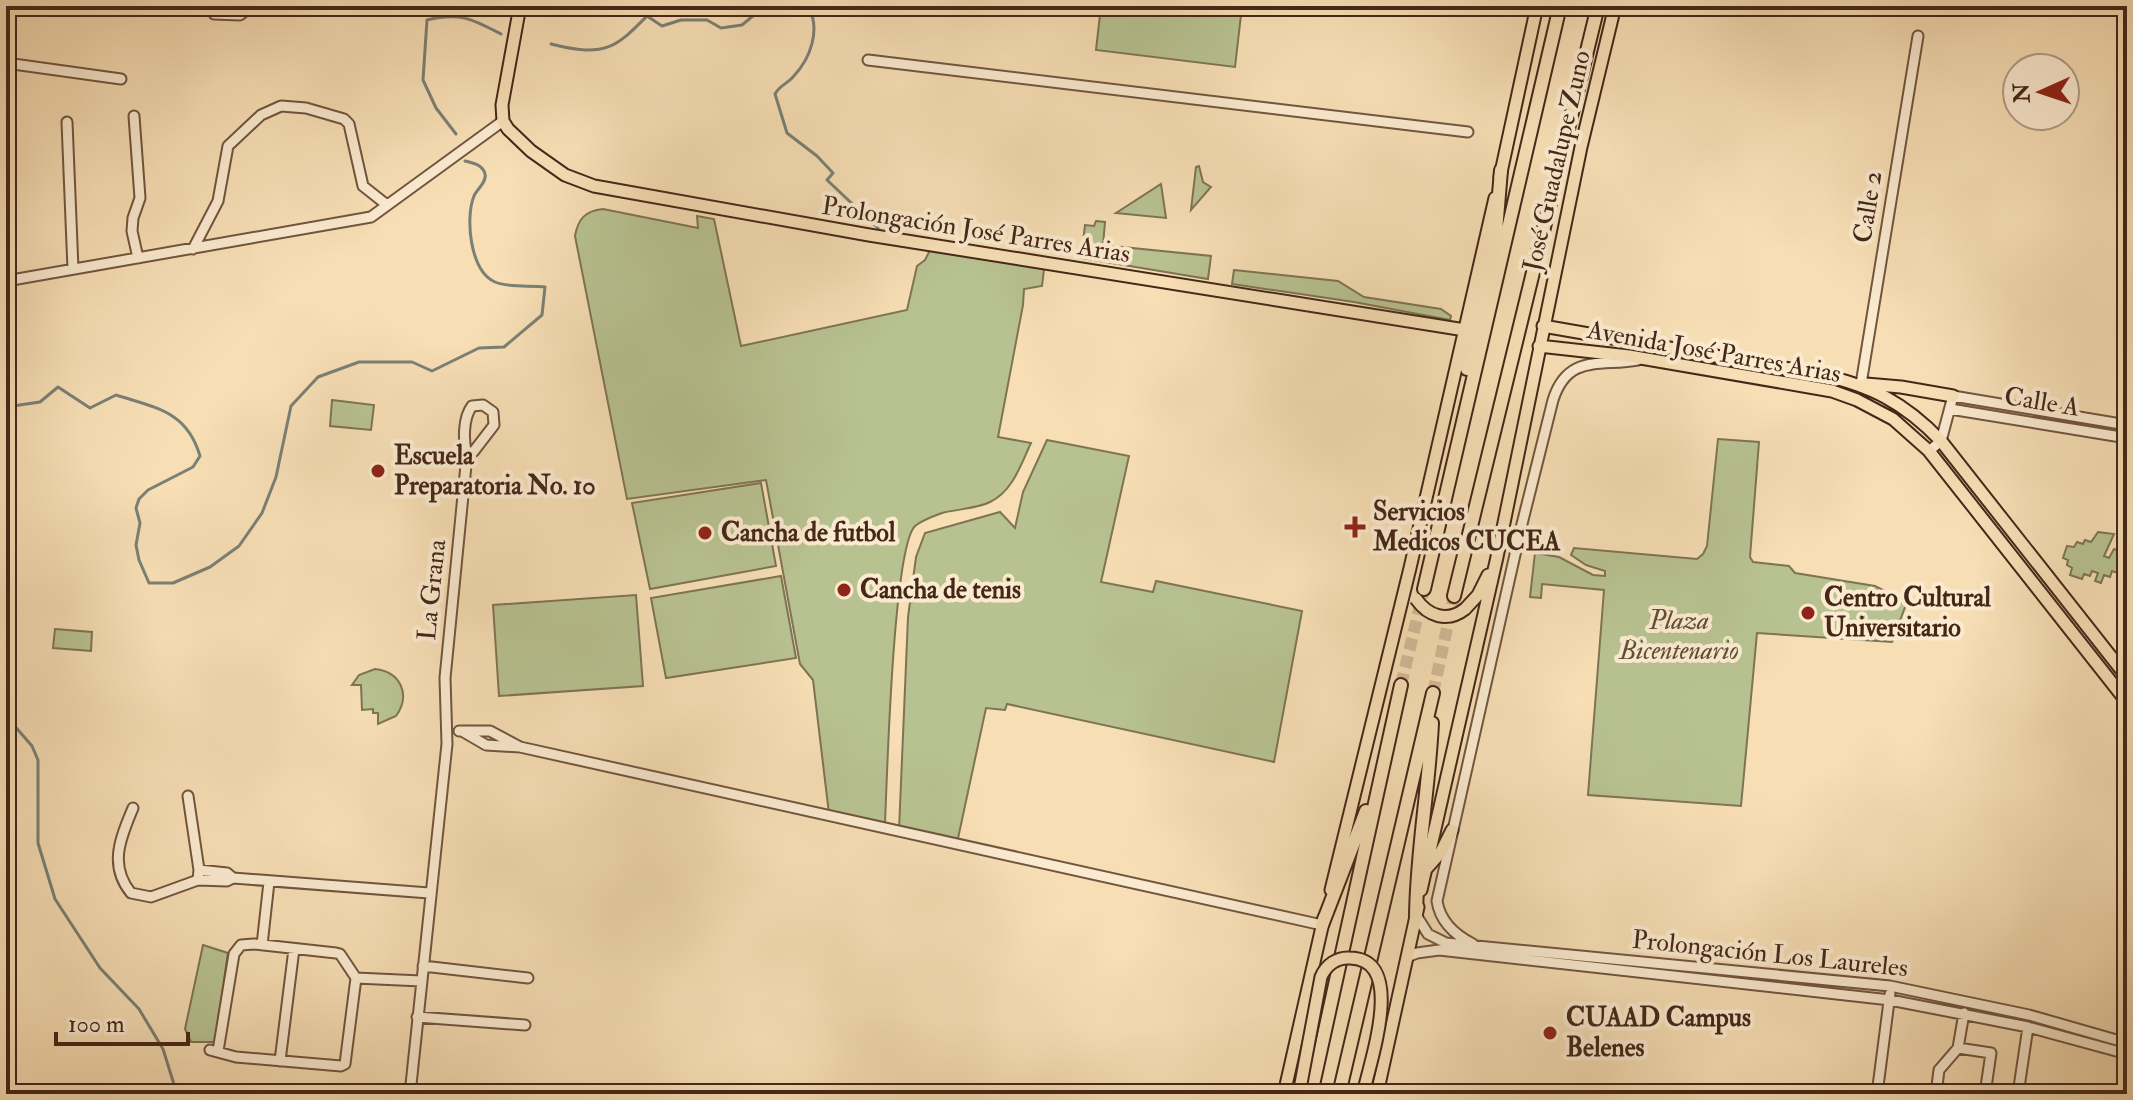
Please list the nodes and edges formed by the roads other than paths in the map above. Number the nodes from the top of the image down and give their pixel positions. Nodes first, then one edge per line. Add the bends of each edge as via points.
1 (251, 6) edge
2 (517, 6) edge
3 (1537, 6) edge
4 (1560, 6) edge
5 (1598, 6) edge
6 (1615, 6) edge
7 (214, 14) dead end
8 (1918, 36) dead end
9 (868, 60) dead end
10 (6, 63) edge
11 (121, 79) dead end
12 (134, 116) dead end
13 (503, 121) junction
14 (67, 122) dead end
15 (1468, 132) dead end
16 (1501, 170) junction
17 (387, 205) junction
18 (193, 249) junction
19 (138, 258) junction
20 (6, 259) edge
21 (73, 269) junction
22 (6, 281) edge
23 (1543, 326) junction
24 (1465, 330) junction
25 (1539, 346) junction
26 (1643, 359) junction
27 (1861, 384) junction
28 (1953, 396) junction
29 (1950, 409) junction
30 (2127, 425) edge
31 (2127, 438) edge
32 (1941, 441) junction
33 (1929, 451) junction
34 (467, 455) junction
35 (1451, 475) junction
36 (2021, 540) junction
37 (2007, 550) junction
38 (1497, 557) junction
39 (2039, 563) junction
40 (1410, 568) junction
41 (2025, 573) junction
42 (1420, 594) junction
43 (1454, 596) tunnel mouth
44 (2127, 677) edge
45 (2127, 702) edge
46 (448, 728) junction
47 (188, 796) dead end
48 (133, 808) dead end
49 (1452, 830) junction
50 (1425, 870) junction
51 (198, 874) junction
52 (269, 882) junction
53 (429, 893) junction
54 (1416, 915) junction
55 (1322, 925) junction
56 (262, 945) junction
57 (1480, 947) junction
58 (1452, 948) junction
59 (294, 949) junction
60 (1407, 957) junction
61 (423, 966) junction
62 (1696, 972) junction
63 (356, 978) junction
64 (528, 978) dead end
65 (421, 981) junction
66 (1890, 986) junction
67 (1890, 1000) junction
68 (1964, 1013) junction
69 (417, 1017) junction
70 (525, 1025) dead end
71 (2028, 1027) junction
72 (2127, 1043) edge
73 (1958, 1048) junction
74 (2127, 1054) edge
75 (280, 1061) junction
76 (2018, 1091) edge
77 (410, 1094) edge
78 (1284, 1094) edge
79 (1299, 1094) edge
80 (1311, 1094) edge
81 (1339, 1094) edge
82 (1363, 1094) edge
83 (1377, 1094) edge
84 (1877, 1094) edge
85 (1936, 1094) edge
86 (1985, 1094) edge
87 (2037, 1094) edge

1 - 7 street via 240,15
2 - 13 main road
3 - 16 main road
4 - 35 highway
5 - 43 highway
6 - 23 main road, José Guadalupe Zuno
8 - 27 street, Calle 2
9 - 15 street
10 - 11 street
12 - 19 street via 140,198 132,231
13 - 17 street
13 - 24 main road, Prolongación José Parres Arias via 547,163 594,186
14 - 21 street
16 - 24 main road
16 - 35 highway via 1497,233
17 - 18 street via 371,217
17 - 18 street via 363,186 344,119 281,106 261,115 228,146 218,201
18 - 19 street
19 - 21 street
20 - 22 street
21 - 22 street
23 - 25 main road, José Guadalupe Zuno
23 - 27 main road, Avenida José Parres Arias
24 - 40 main road
25 - 26 main road, Avenida José Parres Arias
25 - 38 main road, José Guadalupe Zuno
26 - 33 main road, Avenida José Parres Arias via 1847,395 1893,419
26 - 49 street via 1582,365 1557,387
27 - 28 main road
27 - 32 main road, Avenida José Parres Arias via 1902,406
28 - 29 street
28 - 30 street, Calle A
29 - 31 street, Calle A
29 - 32 street
32 - 33 street
32 - 36 main road, Avenida José Parres Arias
33 - 37 main road, Avenida José Parres Arias
34 - 34 street, La Grana via 494,425 493,412 483,405 472,406 467,414
34 - 46 street, La Grana via 445,678
35 - 42 highway
36 - 37 main road via 2019,552
36 - 39 main road, Avenida José Parres Arias
37 - 41 main road, Avenida José Parres Arias
38 - 42 main road, bridge via 1478,595 1452,617 1424,609
38 - 50 main road
39 - 41 main road via 2026,561
39 - 44 main road, Avenida José Parres Arias
40 - 42 main road via 1410,581
40 - 55 main road
41 - 45 main road, Avenida José Parres Arias
46 - 53 street, La Grana
46 - 55 street via 490,731 520,747
47 - 51 street
48 - 51 street via 118,844 120,875 131,893 151,897
49 - 50 main road
49 - 57 street via 1438,907 1453,930
50 - 54 main road
51 - 52 street
52 - 53 street
52 - 56 street
53 - 61 street, La Grana
54 - 58 street, Prolongación Los Laureles via 1428,934
54 - 60 main road
54 - 81 highway via 1433,693
55 - 78 main road
55 - 80 highway via 1362,825 1401,685
56 - 59 street
56 - 75 street via 241,945 234,954 214,1051
57 - 58 street, Prolongación Los Laureles
57 - 62 street, Prolongación Los Laureles
58 - 60 street, Prolongación Los Laureles
58 - 62 street, Prolongación Los Laureles
59 - 63 street via 340,954
59 - 75 street
60 - 83 main road
61 - 64 street
61 - 65 street, La Grana
62 - 66 street, Prolongación Los Laureles
62 - 67 street, Prolongación Los Laureles
63 - 65 street
63 - 75 street via 345,1064
65 - 69 street, La Grana
66 - 67 street
66 - 72 street, Prolongación Los Laureles via 2029,1015
67 - 68 street, Prolongación Los Laureles
67 - 84 street
68 - 71 street, Prolongación Los Laureles
68 - 73 street
69 - 70 street
69 - 77 street, La Grana
71 - 74 street, Prolongación Los Laureles
71 - 76 street
73 - 85 street via 1939,1070
73 - 86 street via 1991,1053
76 - 87 street
79 - 82 main road, bridge via 1321,977 1331,963 1349,958 1371,964 1382,986

